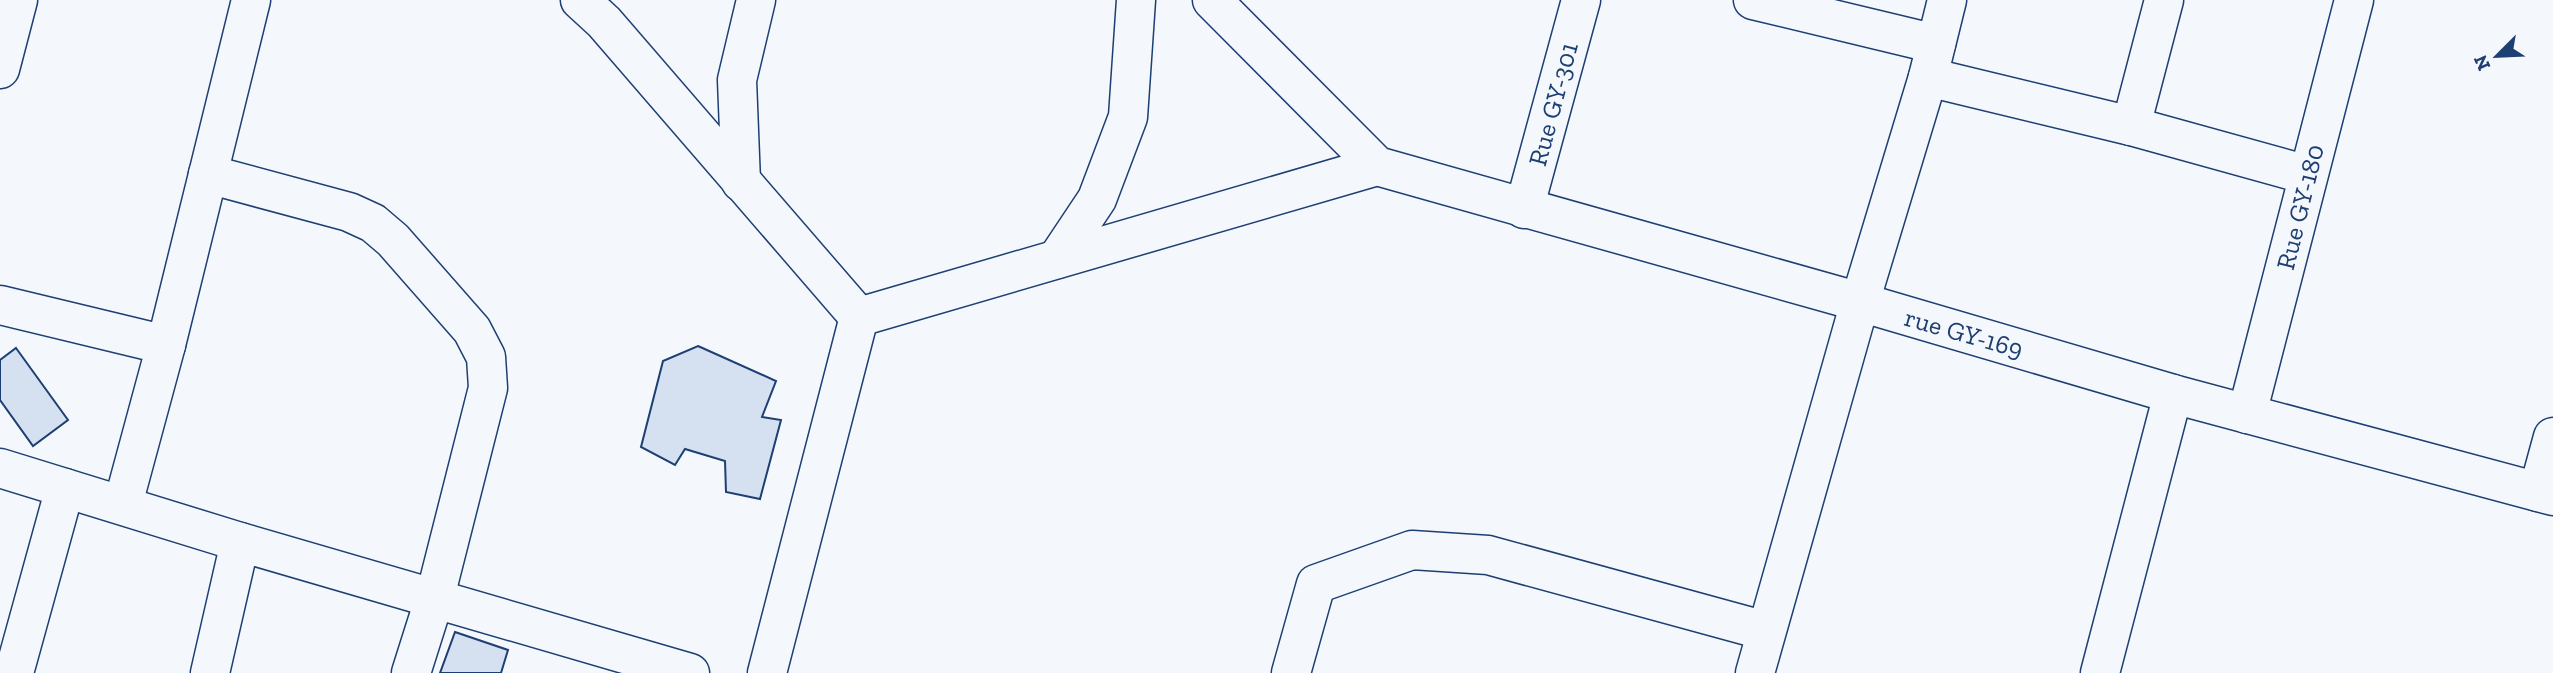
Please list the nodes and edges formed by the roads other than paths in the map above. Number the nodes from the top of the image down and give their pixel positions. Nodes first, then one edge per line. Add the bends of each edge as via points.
1 (18, 0) edge
2 (251, 0) edge
3 (580, 0) edge
4 (755, 0) edge
5 (1136, 0) edge
6 (1212, 0) edge
7 (1581, 0) edge
8 (1753, 0) edge
9 (1947, 0) edge
10 (2165, 0) edge
11 (2354, 0) edge
12 (1932, 60) junction
13 (0, 69) edge
14 (2130, 126) junction
15 (1377, 166) junction
16 (208, 174) junction
17 (2308, 175) junction
18 (741, 182) junction
19 (1524, 209) junction
20 (1057, 259) junction
21 (1860, 302) junction
22 (0, 305) edge
23 (859, 317) junction
24 (166, 345) junction
25 (2173, 394) junction
26 (2248, 414) junction
27 (2553, 437) edge
28 (0, 468) edge
29 (65, 488) junction
30 (2546, 494) edge
31 (123, 504) junction
32 (240, 542) junction
33 (435, 597) junction
34 (1766, 631) junction
35 (778, 670) edge
36 (14, 673) edge
37 (210, 673) edge
38 (411, 673) edge
39 (690, 673) edge
40 (1291, 673) edge
41 (1755, 673) edge
42 (2102, 673) edge

1 - 13 street
2 - 16 street
3 - 18 street
4 - 18 street via 737,80
5 - 20 street via 1128,117 1097,199
6 - 15 street
7 - 19 street, Rue GY-301
8 - 12 street
9 - 12 street
10 - 14 street
11 - 17 street, Rue GY-180
12 - 14 street
12 - 21 street
14 - 17 street
15 - 19 street, rue GY-169
15 - 20 street
16 - 24 street
16 - 33 street via 349,212 373,223 472,330 486,358 488,388
17 - 26 street, Rue GY-180
18 - 23 street
19 - 21 street, rue GY-169
20 - 23 street
21 - 25 street, rue GY-169
21 - 34 street
22 - 24 street
23 - 35 street
24 - 31 street
25 - 26 street, rue GY-169
25 - 42 street
26 - 30 street, rue GY-169
27 - 30 street
28 - 29 street
29 - 31 street
29 - 36 street
31 - 32 street
32 - 33 street
32 - 37 street
33 - 38 street
33 - 39 street
34 - 40 street via 1488,555 1412,550 1316,584
34 - 41 street

